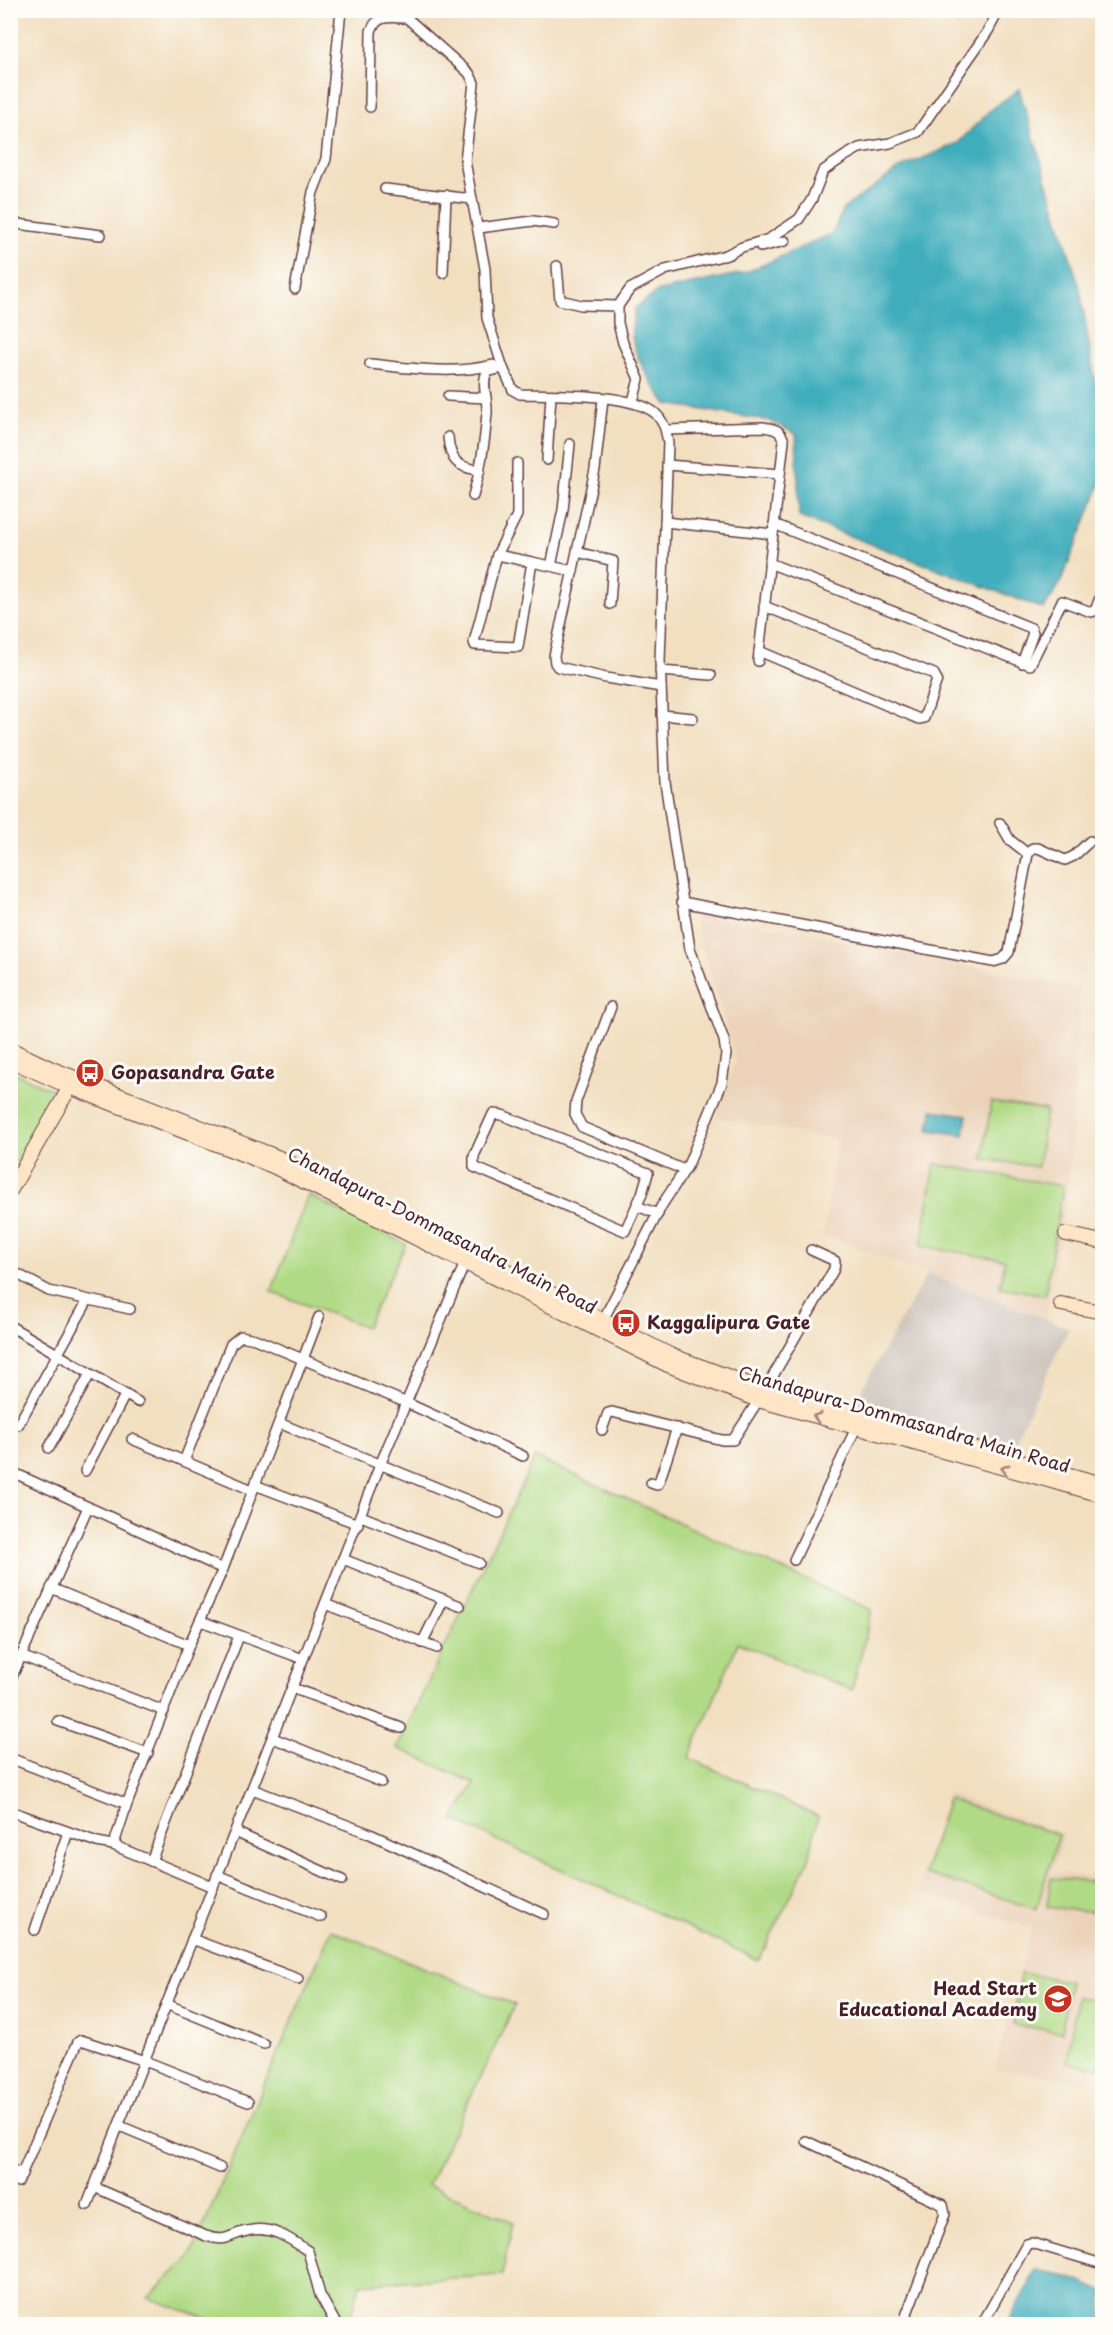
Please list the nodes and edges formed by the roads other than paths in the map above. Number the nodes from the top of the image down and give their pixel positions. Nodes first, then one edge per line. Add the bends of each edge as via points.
1 (341, 10) edge
2 (999, 10) edge
3 (406, 14) edge
4 (370, 107) dead end
5 (385, 189) dead end
6 (446, 195) junction
7 (472, 199) junction
8 (10, 223) edge
9 (554, 224) dead end
10 (479, 228) junction
11 (101, 235) dead end
12 (784, 241) dead end
13 (724, 256) junction
14 (557, 266) dead end
15 (443, 273) dead end
16 (295, 289) dead end
17 (618, 306) junction
18 (370, 364) dead end
19 (502, 365) junction
20 (551, 395) junction
21 (448, 396) dead end
22 (486, 398) junction
23 (603, 399) junction
24 (633, 401) junction
25 (666, 430) junction
26 (448, 437) dead end
27 (570, 444) dead end
28 (547, 460) dead end
29 (517, 463) dead end
30 (667, 465) junction
31 (480, 470) junction
32 (780, 474) junction
33 (473, 496) dead end
34 (665, 522) junction
35 (773, 529) junction
36 (577, 552) junction
37 (497, 555) junction
38 (532, 562) junction
39 (769, 563) junction
40 (551, 566) junction
41 (573, 571) junction
42 (1102, 592) edge
43 (610, 604) dead end
44 (764, 606) junction
45 (1022, 663) junction
46 (660, 671) junction
47 (711, 675) dead end
48 (661, 687) junction
49 (662, 715) junction
50 (693, 718) dead end
51 (1000, 823) dead end
52 (1090, 841) dead end
53 (1028, 855) junction
54 (682, 902) junction
55 (610, 1007) dead end
56 (10, 1049) edge
57 (10, 1060) edge
58 (72, 1083) junction
59 (684, 1170) junction
60 (10, 1191) edge
61 (637, 1206) junction
62 (658, 1214) junction
63 (1065, 1234) dead end
64 (1102, 1242) edge
65 (811, 1250) dead end
66 (468, 1257) junction
67 (10, 1270) edge
68 (88, 1300) junction
69 (1061, 1304) dead end
70 (130, 1309) dead end
71 (1102, 1312) edge
72 (319, 1317) dead end
73 (601, 1324) junction
74 (10, 1326) edge
75 (57, 1354) junction
76 (303, 1359) junction
77 (90, 1374) junction
78 (125, 1395) junction
79 (761, 1395) junction
80 (138, 1402) dead end
81 (407, 1403) junction
82 (279, 1423) junction
83 (18, 1425) dead end
84 (677, 1428) junction
85 (856, 1428) junction
86 (602, 1430) dead end
87 (132, 1439) dead end
88 (49, 1448) dead end
89 (523, 1456) dead end
90 (184, 1461) junction
91 (380, 1465) junction
92 (10, 1471) edge
93 (85, 1471) dead end
94 (651, 1484) dead end
95 (1102, 1484) edge
96 (254, 1487) junction
97 (1102, 1495) edge
98 (88, 1508) junction
99 (499, 1513) dead end
100 (359, 1520) junction
101 (343, 1558) junction
102 (794, 1560) dead end
103 (479, 1563) dead end
104 (223, 1569) junction
105 (51, 1588) junction
106 (444, 1599) junction
107 (325, 1604) junction
108 (460, 1606) dead end
109 (201, 1622) junction
110 (239, 1636) junction
111 (422, 1643) junction
112 (189, 1645) junction
113 (437, 1648) dead end
114 (21, 1656) junction
115 (303, 1659) junction
116 (10, 1681) edge
117 (292, 1688) junction
118 (164, 1712) junction
119 (58, 1721) dead end
120 (401, 1728) dead end
121 (273, 1738) junction
122 (148, 1753) junction
123 (10, 1758) edge
124 (381, 1782) dead end
125 (252, 1789) junction
126 (127, 1804) junction
127 (10, 1810) edge
128 (68, 1832) junction
129 (235, 1832) junction
130 (113, 1845) junction
131 (151, 1862) junction
132 (217, 1875) junction
133 (342, 1880) dead end
134 (213, 1887) junction
135 (544, 1914) dead end
136 (321, 1917) dead end
137 (35, 1930) dead end
138 (192, 1939) junction
139 (298, 1979) dead end
140 (166, 2004) junction
141 (264, 2044) dead end
142 (145, 2061) junction
143 (248, 2102) dead end
144 (120, 2126) junction
145 (806, 2140) dead end
146 (10, 2169) edge
147 (220, 2169) dead end
148 (94, 2187) junction
149 (87, 2205) dead end
150 (1102, 2264) edge
151 (336, 2325) edge
152 (908, 2325) edge
153 (982, 2325) edge

1 - 16 street via 326,159 313,192
2 - 13 street via 988,32 918,132 891,143 859,148 845,156 823,171 799,219 769,239
3 - 4 street via 374,22
3 - 7 street via 470,73 474,83 465,161
5 - 6 street
6 - 7 street
6 - 15 street
7 - 10 street
8 - 11 street
9 - 10 street via 533,221
10 - 19 street via 487,318
12 - 13 street
13 - 17 street via 665,270 630,289
14 - 17 street via 560,300
17 - 24 street via 623,343 639,379
18 - 19 street via 447,371
19 - 20 street via 516,393
19 - 22 street via 485,374
20 - 23 street
20 - 28 street
21 - 22 street
22 - 31 street
23 - 24 street
23 - 36 street via 595,470
24 - 25 street via 654,412
25 - 30 street
25 - 32 street via 777,429 784,441
26 - 31 street via 456,462 465,469
27 - 40 street via 563,510
29 - 37 street via 517,515
30 - 32 street
30 - 34 street
31 - 33 street
32 - 35 street
34 - 35 street
34 - 46 street
35 - 39 street
35 - 45 street via 1031,628 1033,633
36 - 41 street
36 - 43 street via 613,561
37 - 38 street
37 - 38 street via 475,645 518,647
38 - 40 street
39 - 44 street
39 - 45 street
40 - 41 street
41 - 48 street via 554,656 558,667
42 - 45 street via 1095,611 1091,612 1062,601 1032,664
44 - 44 street via 934,674 937,680 924,717 919,719 758,656
46 - 47 street
46 - 48 street
48 - 49 street
49 - 50 street
49 - 54 street via 665,782
51 - 53 street via 1010,840
52 - 53 street via 1065,860 1038,848
53 - 54 street via 1009,952 993,962
54 - 59 street via 690,949 718,1021 726,1054 722,1083
55 - 59 street via 576,1101 575,1114 582,1127
56 - 58 main road, Chandapura-Dommasandra Main Road
57 - 58 main road, Chandapura-Dommasandra Main Road
58 - 60 main road
58 - 66 main road, Chandapura-Dommasandra Main Road via 277,1157
59 - 62 street
61 - 61 street via 625,1231 620,1231 474,1167 474,1156 493,1114 645,1171 648,1177
61 - 62 street
62 - 73 street
63 - 64 main road
65 - 79 street via 836,1264
66 - 73 main road, Chandapura-Dommasandra Main Road
66 - 81 street
67 - 68 street via 49,1292
68 - 70 street
68 - 75 street
69 - 71 main road
72 - 76 street
73 - 79 main road, Chandapura-Dommasandra Main Road
74 - 75 street
75 - 77 street
75 - 83 street
76 - 81 street
76 - 82 street
76 - 90 street via 241,1336 231,1344
77 - 78 street
77 - 88 street
78 - 80 street
78 - 93 street
79 - 84 street via 733,1440
85 -> 79 main road, Chandapura-Dommasandra Main Road
79 - 95 main road, Chandapura-Dommasandra Main Road
81 - 89 street
81 - 91 street
82 - 91 street
82 - 96 street
84 - 86 street via 612,1412 608,1413
84 - 94 street via 659,1482
97 -> 85 main road, Chandapura-Dommasandra Main Road
85 - 102 street
87 - 90 street
90 - 96 street
91 - 99 street
91 - 100 street
92 - 98 street
96 - 100 street
96 - 104 street
98 - 104 street
98 - 105 street
100 - 101 street
100 - 103 street
101 - 106 street
101 - 107 street
104 - 109 street
105 - 112 street
105 - 114 street
106 - 108 street
106 - 111 street
107 - 111 street
107 - 115 street
109 - 110 street
109 - 112 street
110 - 115 street
110 - 131 street
111 - 113 street
112 - 118 street
114 - 116 street
114 - 118 street
115 - 117 street
117 - 120 street
117 - 121 street
118 - 122 street
119 - 122 street
121 - 124 street
121 - 125 street
122 - 126 street
123 - 126 street
125 - 129 street
125 - 135 street via 368,1833
126 - 130 street
127 - 128 street
128 - 130 street
128 - 137 street
129 - 132 street
129 - 133 street
130 - 131 street
131 - 134 street
132 - 134 street
132 - 136 street
134 - 138 street
138 - 139 street
138 - 140 street
140 - 141 street
140 - 142 street
142 - 143 street
142 - 144 street
142 - 146 street via 84,2039 78,2042 20,2178
144 - 147 street
144 - 148 street
145 - 152 street via 943,2205 945,2214 906,2316
148 - 149 street
148 - 151 street via 206,2236 222,2240 246,2231 267,2229 286,2236 308,2251 320,2295
150 - 153 street via 1027,2244

